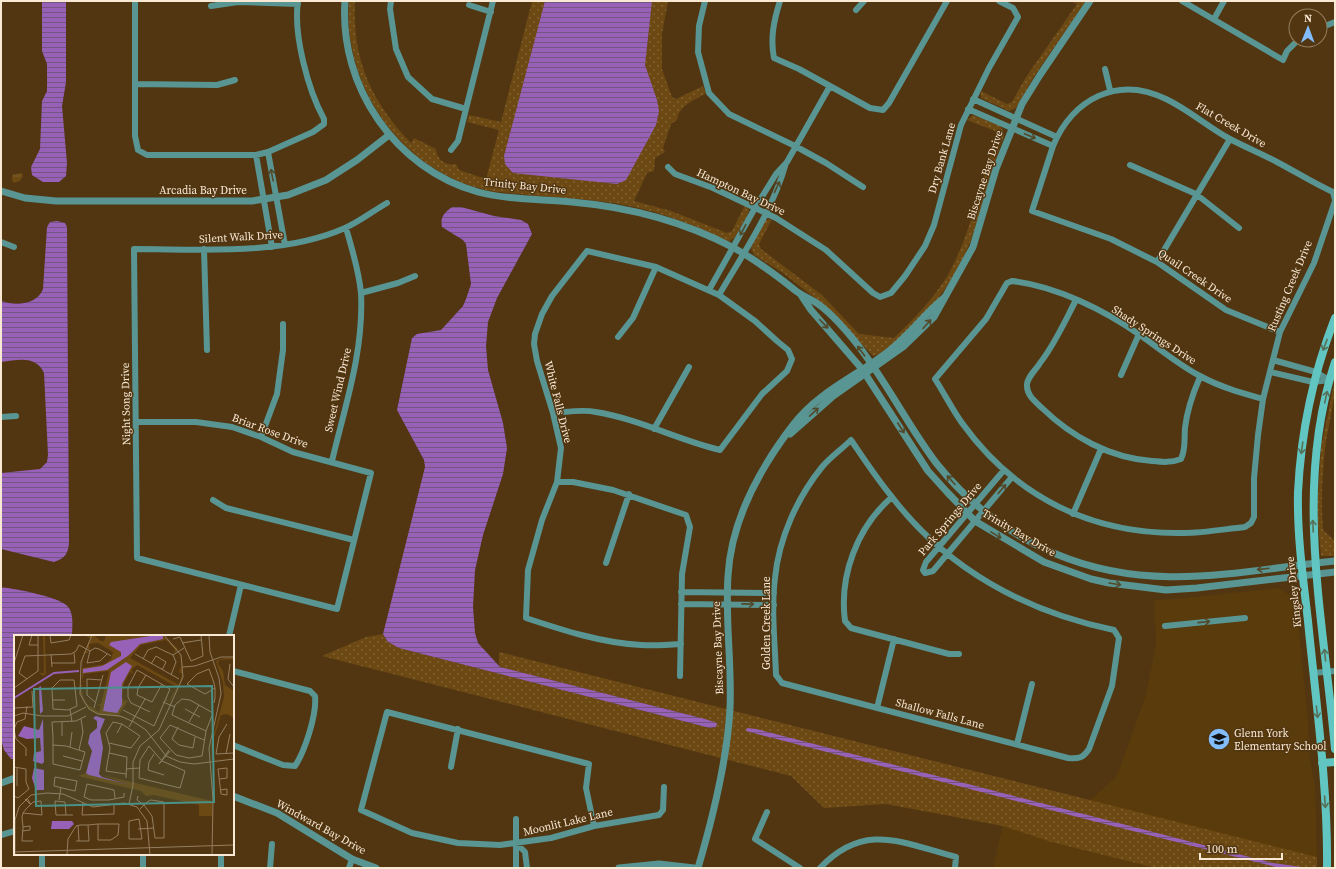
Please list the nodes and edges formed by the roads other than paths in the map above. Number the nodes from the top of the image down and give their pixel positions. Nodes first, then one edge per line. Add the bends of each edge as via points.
1 (135, 1) edge
2 (345, 1) edge
3 (391, 1) edge
4 (493, 1) edge
5 (705, 1) edge
6 (780, 1) edge
7 (864, 1) edge
8 (947, 1) edge
9 (999, 1) edge
10 (1090, 1) edge
11 (1182, 1) edge
12 (1224, 1) edge
13 (298, 3) edge
14 (468, 5) dead end
15 (211, 6) dead end
16 (856, 10) dead end
17 (491, 12) junction
18 (1214, 19) junction
19 (1290, 48) edge
20 (1105, 70) dead end
21 (235, 80) dead end
22 (135, 84) junction
23 (830, 86) junction
24 (1110, 90) junction
25 (973, 99) junction
26 (466, 109) junction
27 (968, 109) junction
28 (1016, 118) junction
29 (1011, 128) junction
30 (389, 135) junction
31 (1057, 137) junction
32 (1230, 139) junction
33 (795, 146) junction
34 (1053, 146) junction
35 (451, 150) dead end
36 (268, 152) junction
37 (256, 155) junction
38 (786, 162) junction
39 (1130, 165) dead end
40 (668, 167) dead end
41 (863, 187) dead end
42 (1, 191) edge
43 (1196, 194) junction
44 (276, 197) junction
45 (264, 199) junction
46 (1335, 199) edge
47 (387, 203) dead end
48 (755, 208) junction
49 (765, 213) junction
50 (346, 228) junction
51 (1239, 228) dead end
52 (1, 242) edge
53 (284, 245) junction
54 (14, 247) dead end
55 (272, 247) junction
56 (733, 248) junction
57 (134, 249) joint
58 (204, 249) junction
59 (743, 253) junction
60 (1157, 262) junction
61 (656, 267) junction
62 (415, 276) dead end
63 (709, 290) junction
64 (361, 292) junction
65 (800, 293) junction
66 (719, 295) junction
67 (880, 297) joint
68 (1076, 300) junction
69 (1335, 318) edge
70 (283, 324) dead end
71 (1280, 332) junction
72 (1139, 334) junction
73 (618, 337) dead end
74 (208, 350) dead end
75 (1273, 360) junction
76 (1335, 362) edge
77 (873, 365) junction
78 (689, 367) dead end
79 (864, 371) junction
80 (1270, 372) junction
81 (1316, 372) junction
82 (1121, 375) dead end
83 (1200, 377) junction
84 (1329, 380) junction
85 (1313, 382) junction
86 (1263, 399) junction
87 (553, 413) junction
88 (16, 416) dead end
89 (1, 417) edge
90 (136, 422) junction
91 (654, 429) junction
92 (261, 437) junction
93 (1101, 449) junction
94 (332, 462) junction
95 (1004, 470) junction
96 (1012, 477) junction
97 (557, 482) junction
98 (629, 494) junction
99 (892, 497) junction
100 (213, 500) dead end
101 (975, 504) junction
102 (983, 512) junction
103 (968, 514) junction
104 (1073, 514) junction
105 (975, 521) junction
106 (354, 540) junction
107 (939, 547) junction
108 (947, 555) junction
109 (1335, 561) edge
110 (1315, 563) junction
111 (606, 564) dead end
112 (1301, 564) junction
113 (1335, 572) edge
114 (1316, 574) junction
115 (1303, 575) junction
116 (241, 585) junction
117 (681, 592) junction
118 (727, 593) junction
119 (774, 593) junction
120 (681, 604) junction
121 (727, 604) junction
122 (774, 605) junction
123 (1245, 618) dead end
124 (1165, 626) dead end
125 (229, 635) edge
126 (894, 640) junction
127 (681, 644) junction
128 (959, 654) dead end
129 (1331, 671) edge
130 (234, 672) edge
131 (1313, 673) junction
132 (680, 676) dead end
133 (782, 683) joint
134 (1032, 684) dead end
135 (877, 708) junction
136 (458, 729) junction
137 (1017, 744) junction
138 (234, 746) edge
139 (1335, 750) edge
140 (1335, 762) edge
141 (1322, 763) junction
142 (451, 767) dead end
143 (14, 778) edge
144 (1, 782) edge
145 (664, 787) dead end
146 (234, 796) edge
147 (767, 812) dead end
148 (516, 819) dead end
149 (594, 826) junction
150 (14, 831) edge
151 (1, 835) edge
152 (272, 844) dead end
153 (517, 844) junction
154 (1331, 851) edge
155 (42, 855) edge
156 (143, 855) edge
157 (221, 855) edge
158 (352, 859) junction
159 (42, 868) edge
160 (143, 868) edge
161 (221, 868) edge
162 (270, 868) edge
163 (349, 868) edge
164 (376, 868) edge
165 (516, 868) edge
166 (527, 868) edge
167 (619, 868) edge
168 (694, 868) edge
169 (698, 868) edge
170 (800, 868) edge
171 (820, 868) edge
172 (955, 868) edge
173 (1326, 868) edge

1 - 22 street
2 - 30 street, Trinity Bay Drive via 346,38 351,64 368,104
3 - 26 street via 396,49 408,77 432,99
4 - 17 street
5 - 33 street via 699,26 698,52 709,93 729,114
6 - 23 street via 773,26 771,45 774,58
7 - 16 street
8 - 23 street via 883,110 870,108
9 - 25 street, Dry Bank Lane via 1013,8 1018,17
10 - 28 street, Biscayne Bay Drive via 1040,74
11 - 18 street
12 - 18 street
13 - 15 street via 238,2
13 - 36 street via 299,43 324,124 313,132
14 - 17 street
17 - 26 street
18 - 19 street via 1284,60
20 - 24 street
21 - 22 street via 216,85
22 - 37 street via 135,136 138,150 147,155
23 - 33 street
24 - 31 street via 1077,110
24 - 32 street, Flat Creek Drive via 1144,91 1166,99
25 - 27 street, Dry Bank Lane
25 - 28 street
26 - 35 street via 458,141
27 - 29 street
27 - 67 street, Dry Bank Lane via 961,125 934,225 925,246 906,276 891,293
28 - 29 street, Biscayne Bay Drive
28 - 31 street
29 -> 34 street
29 - 77 street, Biscayne Bay Drive via 973,247 944,297 905,338
30 - 44 street, Arcadia Bay Drive via 326,180 294,193
30 - 56 street, Trinity Bay Drive via 429,169 476,191 629,210 669,220
31 - 34 street
32 - 43 street
32 - 46 street, Flat Creek Drive via 1333,192
33 - 38 street
33 - 41 street
34 - 60 street, Quail Creek Drive via 1032,211 1111,239
36 - 37 street
44 -> 36 street
37 - 45 street
38 - 48 street
49 -> 38 street via 783,175
39 - 43 street
40 - 48 street, Hampton Bay Drive via 675,174
42 - 45 street, Arcadia Bay Drive via 25,198 56,202
43 - 51 street
43 - 60 street
44 - 45 street, Arcadia Bay Drive
44 - 53 street
45 - 55 street
46 - 71 street, Rusting Creek Drive via 1314,263
47 - 50 street, Silent Walk Drive
48 - 49 street, Hampton Bay Drive
48 -> 56 street
49 - 59 street
49 - 67 street, Hampton Bay Drive via 826,250
50 - 53 street, Silent Walk Drive via 309,241
50 - 64 street, Sweet Wind Drive
52 - 54 street
53 - 55 street, Silent Walk Drive
55 - 58 street, Silent Walk Drive
56 - 59 street, Trinity Bay Drive
56 - 63 street
57 - 58 street, Silent Walk Drive
57 - 90 street, Night Song Drive
58 - 74 street
59 - 65 street, Trinity Bay Drive
59 - 66 street
60 - 71 street, Quail Creek Drive via 1226,310
61 - 63 street
61 - 73 street via 633,318
61 - 87 street, White Falls Drive via 587,251 552,296 542,314 534,344
62 - 64 street
63 - 66 street
64 - 94 street, Sweet Wind Drive via 361,328 355,371
77 -> 65 street, Trinity Bay Drive via 837,322 819,305
65 -> 79 street, Trinity Bay Drive via 811,310
66 - 91 street via 788,350 792,359 787,370 762,394 720,450
68 - 72 street, Shady Springs Drive
68 - 93 street via 1043,360 1027,382 1027,388 1030,396 1056,421
68 - 95 street, Shady Springs Drive via 1043,288 1012,281 1007,283 986,319 935,379 962,423
69 -> 81 main road, Kingsley Drive
70 - 92 street via 283,350 277,394
71 - 75 street, Rusting Creek Drive
72 - 82 street
72 - 83 street, Shady Springs Drive
75 - 80 street, Rusting Creek Drive
75 - 81 street
76 - 84 main road
77 - 79 street, Biscayne Bay Drive
101 -> 77 street, Trinity Bay Drive via 937,464
78 - 91 street
79 -> 103 street, Trinity Bay Drive via 928,471
79 - 118 street, Biscayne Bay Drive via 838,384 816,401 800,417 761,472 744,511 730,555
80 - 85 street
80 - 86 street, Rusting Creek Drive
81 - 84 street
81 - 85 main road, Kingsley Drive
83 - 86 street, Shady Springs Drive via 1227,389
83 - 93 street via 1191,400 1181,459 1174,462 1148,461
84 - 85 street
110 -> 84 main road via 1313,477 1316,446
85 -> 112 main road, Kingsley Drive via 1302,446 1298,493
86 - 104 street, Rusting Creek Drive via 1254,478 1254,517 1245,527 1186,533 1154,532 1117,528
87 - 91 street via 595,411
87 - 97 street, White Falls Drive via 561,448
88 - 89 street
90 - 92 street, Briar Rose Drive via 196,422 232,427
90 - 116 street, Night Song Drive via 137,558
92 - 94 street, Briar Rose Drive via 293,452
93 - 104 street
94 - 106 street, Briar Rose Drive via 371,473
95 - 96 street
95 - 101 street, Park Springs Drive
102 -> 96 street, Park Springs Drive
96 - 104 street via 1040,497
97 - 98 street via 595,486
97 - 127 street, White Falls Drive via 542,520 528,570 526,618 580,634 627,644
98 - 111 street
98 - 117 street via 681,512 688,519 690,527
99 - 107 street
99 - 119 street, Golden Creek Lane via 851,440 823,466 795,510 778,560
99 - 126 street via 866,526 850,561 843,612 845,621 851,628
100 - 106 street via 226,508
101 - 102 street, Trinity Bay Drive
101 - 103 street, Park Springs Drive
102 - 105 street, Park Springs Drive
112 -> 102 street, Trinity Bay Drive via 1186,578 1139,576 1085,566 1019,536
103 - 105 street, Trinity Bay Drive
103 - 107 street, Park Springs Drive
105 - 108 street, Park Springs Drive
105 -> 115 street, Trinity Bay Drive via 1044,562 1109,583 1166,590
106 - 116 street via 337,609
107 - 108 street
107 - 108 street, Park Springs Drive via 923,566 925,573 933,571
108 - 137 street, Shallow Falls Lane via 989,584 1039,609 1114,630 1119,638 1112,686 1090,749 1084,757 1068,758
109 - 110 street, Trinity Bay Drive
110 - 112 street, Trinity Bay Drive
110 - 114 main road
112 - 115 main road, Kingsley Drive
113 - 114 street, Trinity Bay Drive
114 - 115 street, Trinity Bay Drive
129 -> 114 main road
115 - 131 main road, Kingsley Drive
116 - 125 street
117 - 118 street
117 - 120 street
118 - 119 street
118 - 121 street, Biscayne Bay Drive
119 - 122 street, Golden Creek Lane
120 - 121 street
120 - 127 street
121 -> 122 street
121 - 169 street, Biscayne Bay Drive via 730,691 728,729 720,778
122 - 133 street, Golden Creek Lane via 776,676
124 -> 123 street
126 - 128 street
126 - 135 street
127 - 132 street
129 - 131 street
129 - 139 main road
130 - 138 street via 310,691 315,696 316,705 295,766 283,765
131 -> 141 main road, Kingsley Drive
133 - 135 street, Shallow Falls Lane
134 - 137 street
135 - 137 street, Shallow Falls Lane
136 - 142 street
136 - 149 street via 589,764 586,788
136 - 153 street, Moonlit Lake Lane via 387,712 361,810 412,833 450,841 500,846
140 - 141 main road
141 -> 154 main road, Kingsley Drive
143 - 144 street
145 - 149 street, Moonlit Lake Lane via 663,810 659,815
146 - 158 street, Windward Bay Drive via 277,813
147 - 170 street via 755,839
148 - 153 street
149 - 153 street, Moonlit Lake Lane
150 - 151 street
152 - 162 street
153 - 165 street
153 - 166 street via 525,852
154 - 173 main road, Kingsley Drive
155 - 159 street
156 - 160 street
157 - 161 street
158 - 163 street
158 - 164 street, Windward Bay Drive
167 - 168 street via 659,864
171 - 172 street via 842,850 860,841 880,838 956,857

